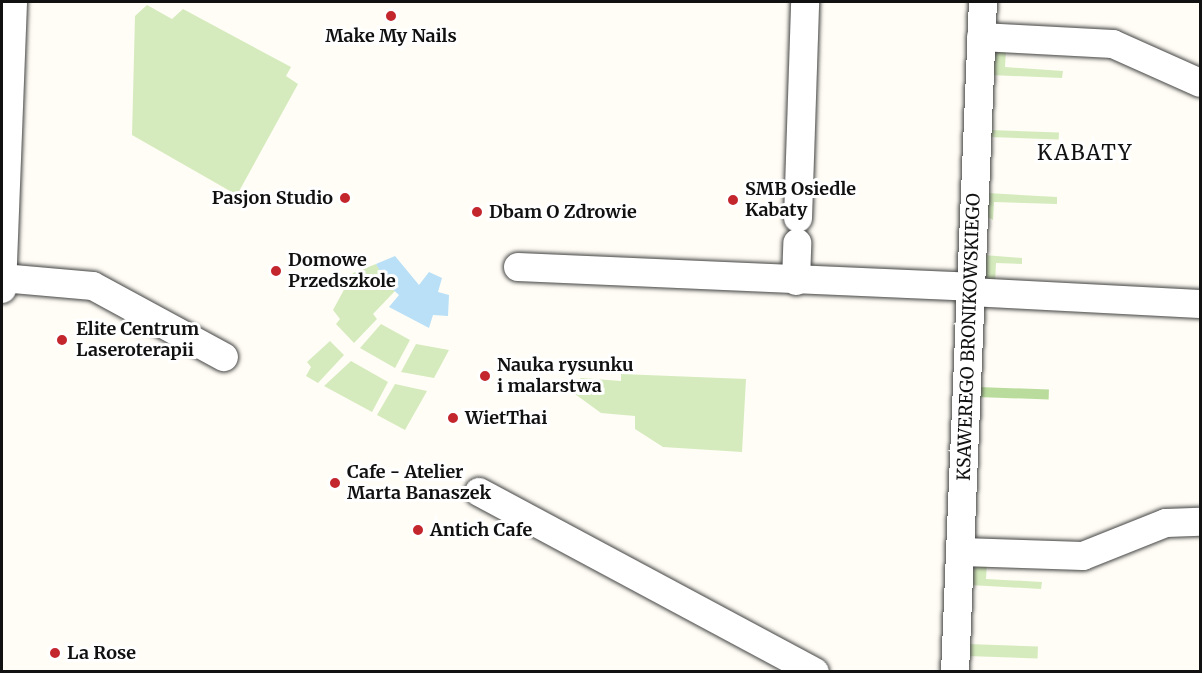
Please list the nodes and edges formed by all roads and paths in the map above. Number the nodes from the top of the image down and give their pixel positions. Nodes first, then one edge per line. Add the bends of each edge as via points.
1 (13, 2) edge
2 (806, 2) edge
3 (983, 2) edge
4 (981, 37) junction
5 (1200, 83) edge
6 (518, 267) dead end
7 (2, 278) edge
8 (796, 281) junction
9 (2, 289) edge
10 (970, 290) junction
11 (1200, 304) edge
12 (224, 357) dead end
13 (479, 492) dead end
14 (1200, 522) edge
15 (962, 552) junction
16 (815, 672) edge
17 (955, 672) edge

1 - 7 street
2 - 8 street
3 - 4 street, KSAWEREGO BRONIKOWSKIEGO
4 - 5 street via 1113,44
4 - 10 street, KSAWEREGO BRONIKOWSKIEGO
6 - 8 street
7 - 9 street
7 - 12 street via 93,286
8 - 10 street
10 - 11 street
10 - 15 street, KSAWEREGO BRONIKOWSKIEGO
13 - 16 street
14 - 15 street via 1166,523 1083,556
15 - 17 street, KSAWEREGO BRONIKOWSKIEGO

